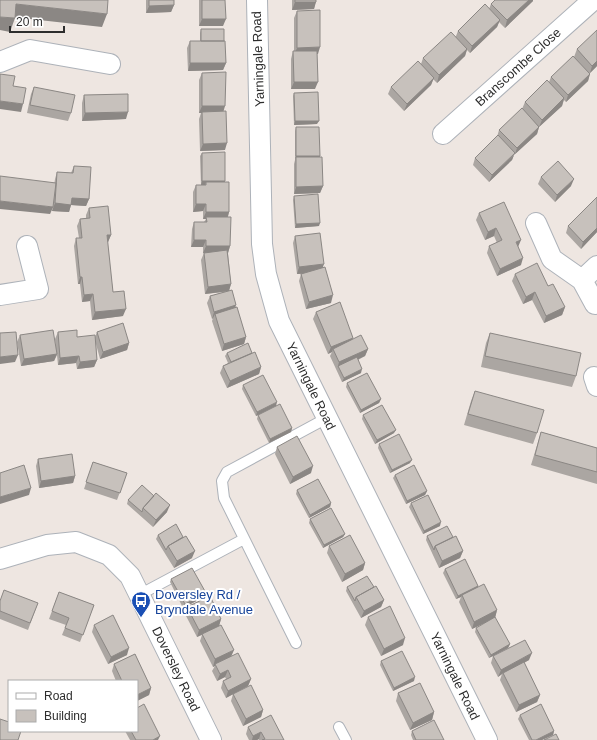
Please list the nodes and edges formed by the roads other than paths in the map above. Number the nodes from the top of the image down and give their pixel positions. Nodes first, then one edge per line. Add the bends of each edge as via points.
1 (257, 0) edge
2 (593, 0) edge
3 (0, 62) edge
4 (110, 64) dead end
5 (443, 134) dead end
6 (536, 223) dead end
7 (27, 246) dead end
8 (597, 266) edge
9 (582, 280) junction
10 (0, 295) edge
11 (595, 304) dead end
12 (326, 418) junction
13 (244, 540) junction
14 (0, 559) edge
15 (139, 595) junction
16 (296, 643) dead end
17 (339, 727) dead end
18 (211, 740) edge
19 (346, 740) edge
20 (487, 740) edge

1 - 12 street, Yarningale Road via 262,244 266,274 279,321
2 - 5 street, Branscombe Close
3 - 4 street via 30,50
6 - 9 street via 552,259
7 - 10 street via 38,289
8 - 9 street
9 - 11 street
12 - 13 lane via 225,474 222,487 224,498
12 - 20 street, Yarningale Road
13 - 15 lane
13 - 16 lane
14 - 15 street, Doversley Road via 47,545 76,542 109,555 130,576
15 - 18 street, Doversley Road
17 - 19 lane

